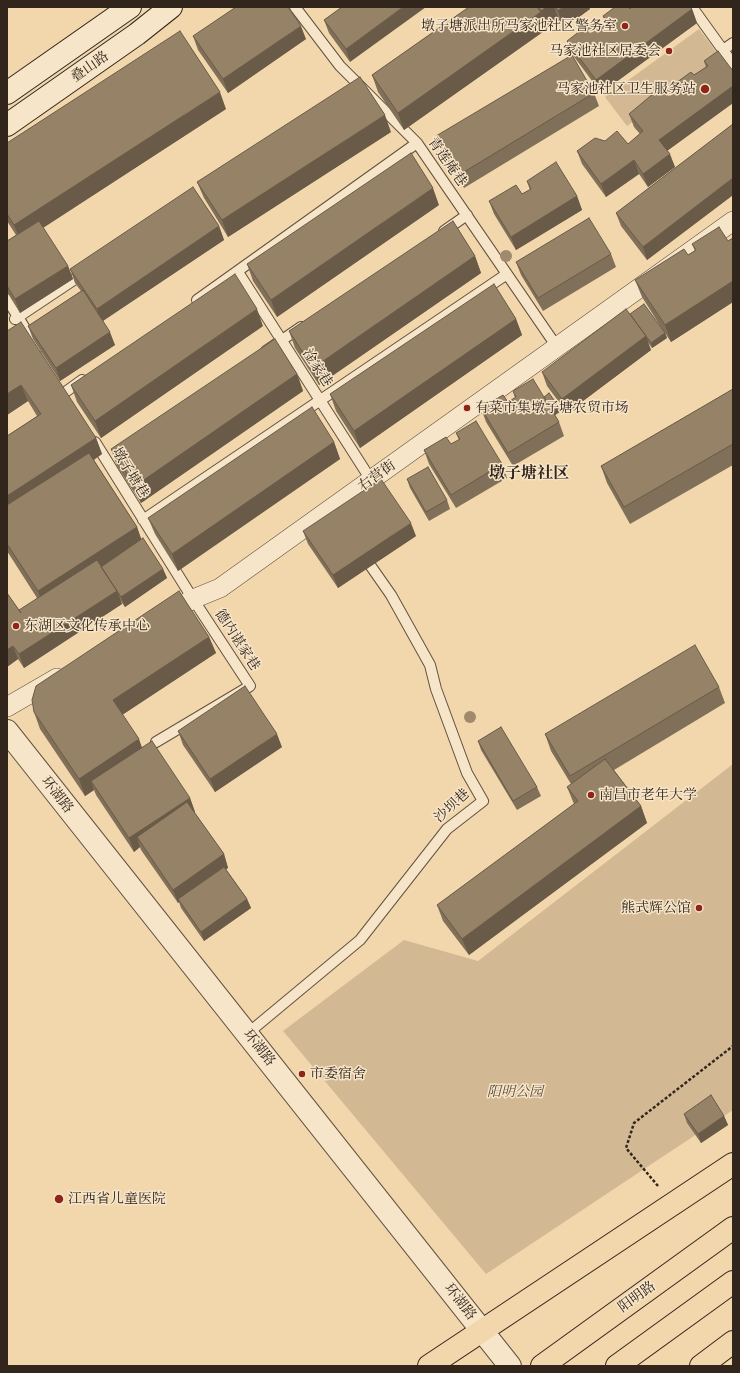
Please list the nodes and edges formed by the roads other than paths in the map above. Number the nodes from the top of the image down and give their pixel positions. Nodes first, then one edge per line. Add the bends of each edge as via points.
1 (130, 7) edge
2 (171, 7) edge
3 (295, 7) edge
4 (692, 7) edge
5 (733, 43) edge
6 (723, 50) junction
7 (733, 64) edge
8 (7, 93) edge
9 (7, 125) edge
10 (417, 143) junction
11 (467, 215) junction
12 (733, 221) edge
13 (434, 237) edge
14 (91, 268) edge
15 (238, 272) junction
16 (507, 274) junction
17 (7, 299) edge
18 (186, 308) edge
19 (17, 318) junction
20 (308, 322) edge
21 (282, 340) junction
22 (557, 347) junction
23 (41, 355) edge
24 (256, 358) edge
25 (90, 375) edge
26 (64, 393) edge
27 (320, 400) junction
28 (89, 433) edge
29 (372, 480) junction
30 (143, 520) junction
31 (357, 545) edge
32 (193, 599) junction
33 (152, 623) edge
34 (69, 671) edge
35 (7, 707) edge
36 (7, 731) edge
37 (156, 742) dead end
38 (248, 1034) junction
39 (733, 1164) edge
40 (733, 1228) edge
41 (733, 1282) edge
42 (482, 1330) junction
43 (733, 1342) edge
44 (429, 1366) edge
45 (510, 1366) edge
46 (542, 1366) edge
47 (616, 1366) edge
48 (700, 1366) edge

1 - 8 street, 叠山路
2 - 9 street, 叠山路 via 137,34
3 - 10 lane, 青莲庵巷 via 359,90
4 - 6 lane
5 - 6 lane
6 - 7 lane
10 - 11 lane, 青莲庵巷
10 - 15 lane
11 - 13 lane
11 - 16 lane, 青莲庵巷
12 - 22 street, 右营街
14 - 19 lane
15 - 18 lane
15 - 21 lane, 淦家巷
16 - 22 lane, 青莲庵巷
16 - 27 lane
17 - 19 lane
19 - 23 lane
20 - 21 lane
21 - 24 lane
21 - 27 lane, 淦家巷
22 - 29 street, 右营街
25 - 26 lane
27 - 29 lane, 淦家巷
27 - 30 lane
28 - 30 lane, 墩子塘巷 via 109,457
29 - 32 street, 右营街 via 334,512 220,588
30 - 32 lane, 墩子塘巷
31 - 38 lane, 沙坝巷 via 391,595 430,665 436,689 467,773 483,801 447,829 360,940
32 - 33 street, 右营街
32 - 37 lane, 德内谌家巷 via 250,686
34 - 35 street
36 - 38 street, 环湖路
38 - 42 street, 环湖路
39 - 42 main road
40 - 46 main road, 阳明路
41 - 47 main road
42 - 44 main road
42 - 45 street, 环湖路
43 - 48 main road

